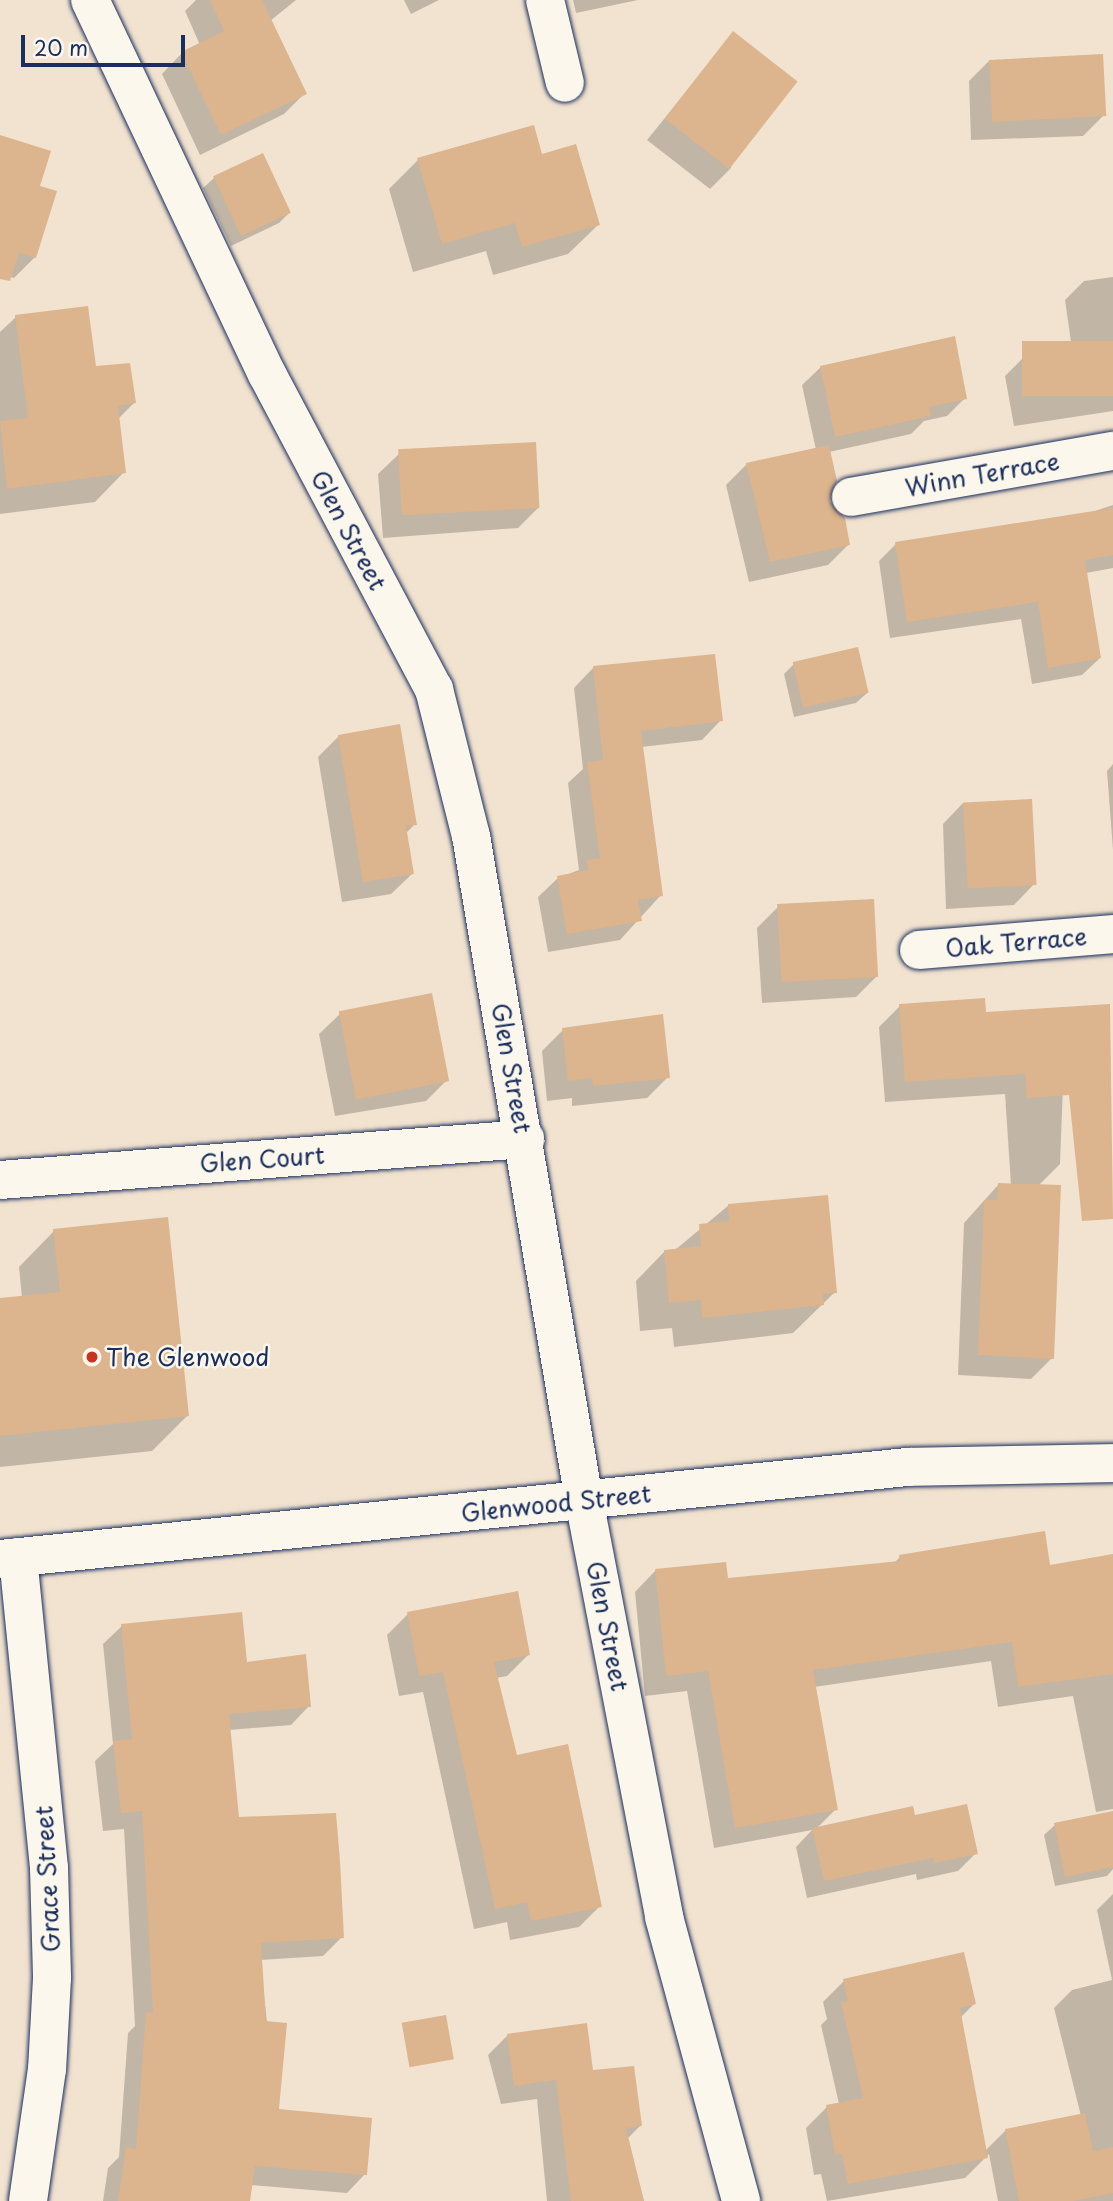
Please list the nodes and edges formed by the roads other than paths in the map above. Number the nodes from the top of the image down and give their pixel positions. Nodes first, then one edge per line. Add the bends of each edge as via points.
1 (90, 0) edge
2 (545, 0) edge
3 (565, 83) dead end
4 (1113, 451) edge
5 (851, 497) dead end
6 (1113, 934) edge
7 (919, 950) dead end
8 (525, 1139) junction
9 (0, 1180) edge
10 (1113, 1463) edge
11 (584, 1500) junction
12 (9, 1558) edge
13 (28, 2201) edge
14 (741, 2201) edge

1 - 8 street, Glen Street via 267,374 434,689 471,836
2 - 3 street
4 - 5 street, Winn Terrace
6 - 7 street, Oak Terrace
8 - 9 street, Glen Court
8 - 11 street, Glen Street
10 - 11 street, Glenwood Street via 968,1463
11 - 12 street, Glenwood Street
11 - 14 street, Glen Street via 664,1917
12 - 13 street, Grace Street via 47,1842 52,1964 47,2069

